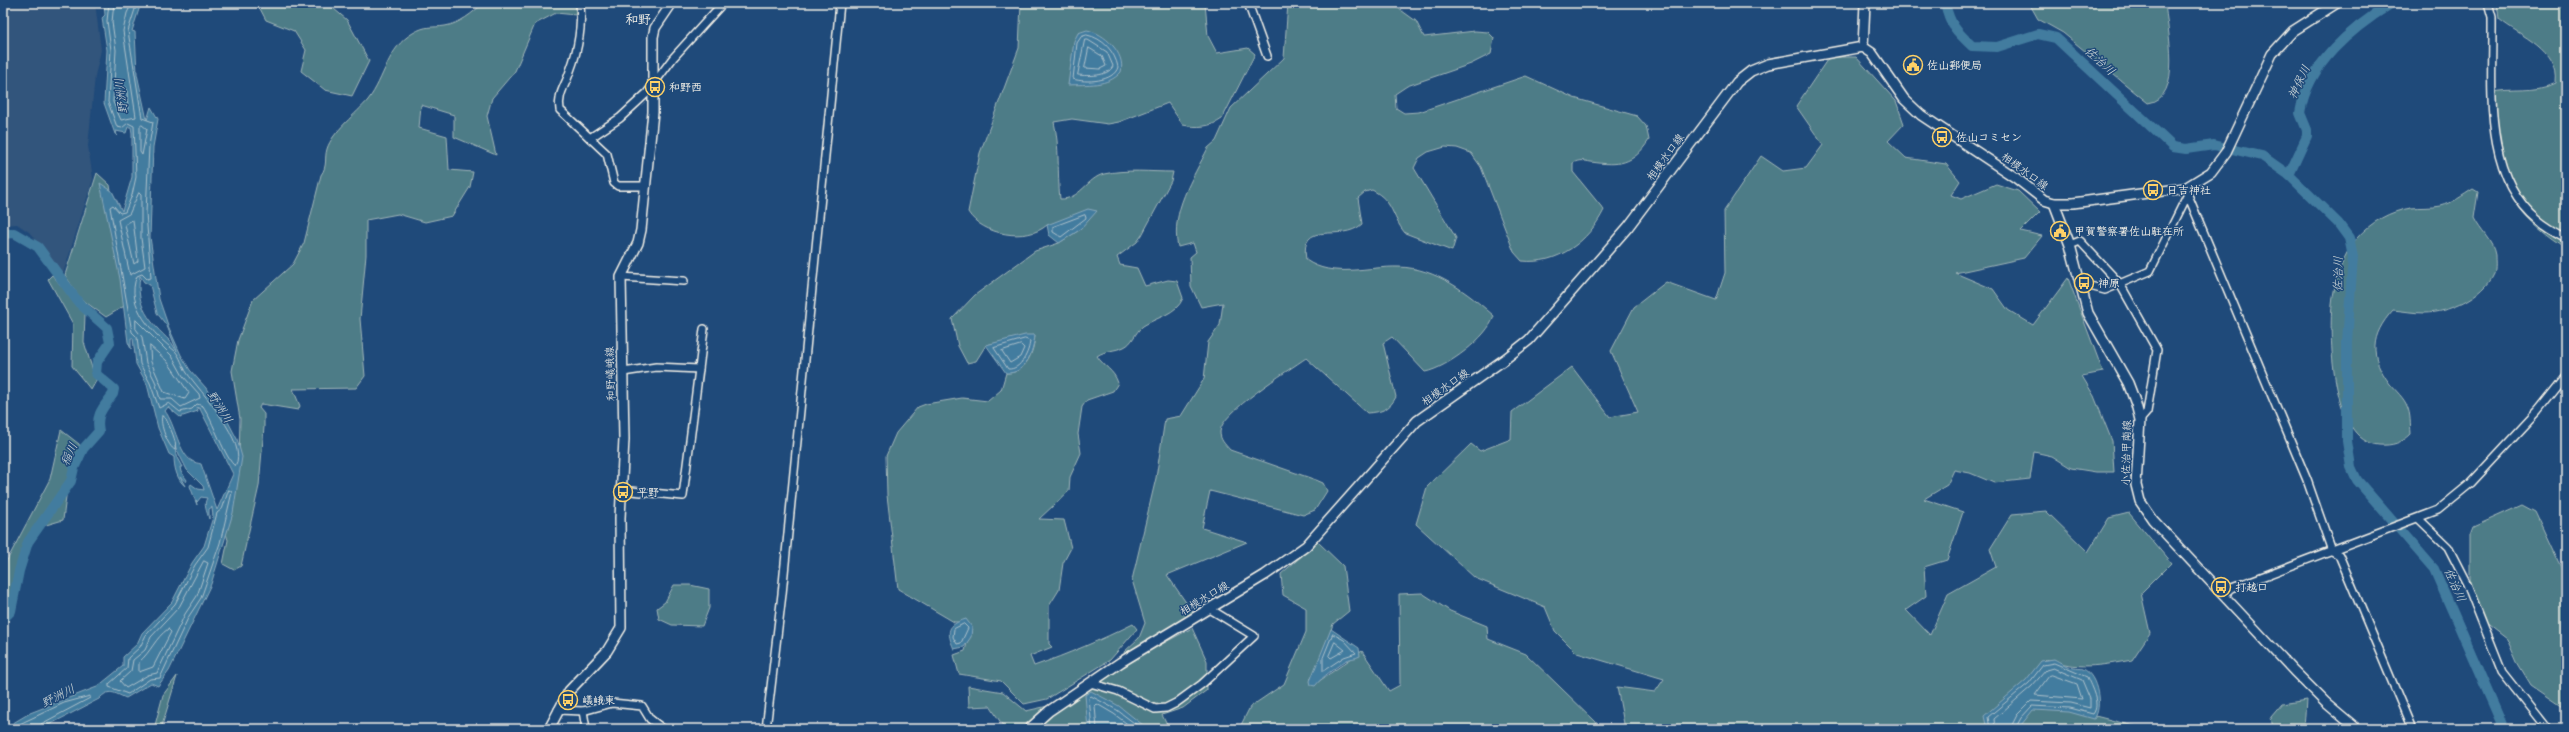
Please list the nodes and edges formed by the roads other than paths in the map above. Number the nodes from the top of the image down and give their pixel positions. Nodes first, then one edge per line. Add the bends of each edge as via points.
1 (580, 3) edge
2 (672, 3) edge
3 (723, 3) edge
4 (840, 3) edge
5 (1248, 3) edge
6 (1865, 3) edge
7 (2337, 3) edge
8 (2488, 3) edge
9 (1862, 47) junction
10 (1266, 56) dead end
11 (652, 86) junction
12 (590, 138) junction
13 (646, 186) junction
14 (2186, 192) junction
15 (2054, 203) junction
16 (2566, 238) edge
17 (2070, 244) junction
18 (621, 277) junction
19 (684, 281) dead end
20 (2120, 284) junction
21 (2080, 286) junction
22 (704, 329) dead end
23 (699, 369) junction
24 (623, 372) junction
25 (2566, 376) edge
26 (2140, 420) junction
27 (621, 490) junction
28 (2419, 519) junction
29 (2332, 551) junction
30 (2224, 595) junction
31 (1210, 609) junction
32 (1090, 682) junction
33 (558, 710) junction
34 (582, 711) junction
35 (549, 729) edge
36 (586, 729) edge
37 (663, 729) edge
38 (766, 729) edge
39 (1029, 729) edge
40 (2357, 729) edge
41 (2412, 729) edge
42 (2547, 729) edge

1 - 12 street via 582,19 571,71 558,102 564,116
2 - 11 main road, 和野嶬峨線 via 655,28
3 - 11 street via 673,58
4 - 38 street via 782,594
5 - 10 street
6 - 9 main road
7 - 14 main road, 相模水口線 via 2293,31 2272,54 2226,152 2210,172
8 - 16 street via 2492,17 2497,147 2507,176 2520,199 2537,220
9 - 15 main road, 相模水口線 via 1872,53 1904,99 1921,115 2016,178 2044,200
9 - 31 main road, 相模水口線 via 1768,64 1751,71 1737,82 1628,227 1529,340 1417,421 1306,546
11 - 12 street via 620,118
11 - 13 main road, 和野嶬峨線 via 653,112
12 - 13 street via 610,159 614,183 618,186
13 - 18 main road, 和野嶬峨線 via 638,243
14 - 15 main road, 相模水口線
14 - 20 street via 2155,265 2142,276
14 - 29 street via 2307,480
15 - 17 main road, 小佐治甲南線
17 - 20 street via 2080,241
17 - 21 main road, 小佐治甲南線
18 - 19 street
18 - 24 main road, 和野嶬峨線
20 - 21 street via 2105,290
20 - 26 street via 2157,350 2147,412
21 - 26 main road, 小佐治甲南線 via 2088,313 2128,383
22 - 23 street
23 - 24 street via 656,367
23 - 27 street via 683,496
24 - 27 main road, 和野嶬峨線 via 624,439
25 - 28 street via 2538,411 2472,483 2452,501
26 - 30 main road, 小佐治甲南線 via 2136,485 2140,501 2152,520
27 - 33 main road, 和野嶬峨線 via 622,628 606,651 569,691
28 - 29 street
28 - 42 street via 2448,547 2467,584 2502,672
29 - 30 street via 2232,588
29 - 41 street via 2339,555
30 - 40 main road, 小佐治甲南線 via 2294,671
31 - 32 main road, 相模水口線
31 - 32 street via 1254,636 1224,666 1176,703 1155,709 1118,691
32 - 39 main road, 相模水口線 via 1048,711
33 - 34 street
33 - 35 main road, 和野嶬峨線
34 - 36 street
34 - 37 street via 612,703 642,706 650,719

